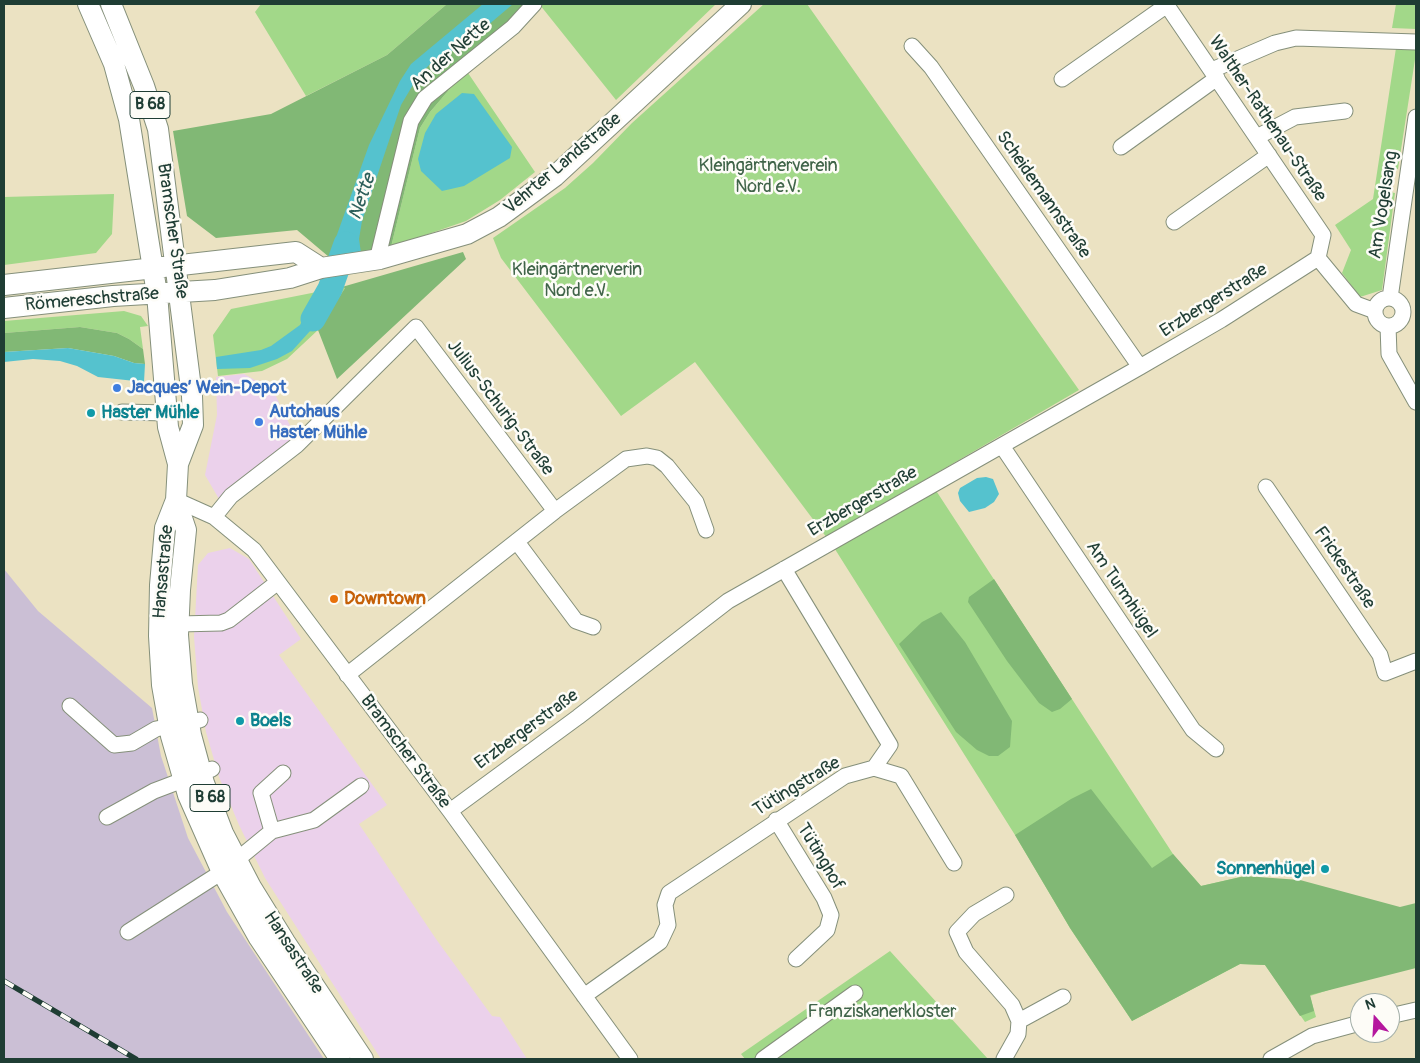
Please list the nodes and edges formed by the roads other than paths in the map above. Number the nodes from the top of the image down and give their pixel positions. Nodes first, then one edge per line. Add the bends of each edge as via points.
1 (88, 4) edge
2 (111, 4) edge
3 (534, 4) edge
4 (741, 4) edge
5 (1166, 4) edge
6 (1416, 42) edge
7 (912, 46) dead end
8 (1214, 74) junction
9 (1062, 78) dead end
10 (1345, 111) dead end
11 (1416, 117) edge
12 (1257, 137) junction
13 (1121, 147) dead end
14 (1269, 155) junction
15 (1174, 222) dead end
16 (1318, 258) junction
17 (380, 259) junction
18 (177, 266) junction
19 (324, 268) junction
20 (153, 270) junction
21 (4, 285) edge
22 (180, 292) junction
23 (157, 294) junction
24 (1390, 298) junction
25 (4, 308) edge
26 (1375, 311) junction
27 (1409, 316) edge
28 (1388, 326) junction
29 (1140, 367) junction
30 (1416, 402) edge
31 (122, 412) dead end
32 (168, 413) junction
33 (1002, 446) junction
34 (178, 464) junction
35 (1266, 487) dead end
36 (176, 500) junction
37 (555, 511) junction
38 (214, 517) junction
39 (706, 530) dead end
40 (517, 542) junction
41 (784, 569) junction
42 (278, 582) junction
43 (178, 624) junction
44 (594, 627) dead end
45 (1416, 661) edge
46 (347, 675) junction
47 (70, 706) dead end
48 (194, 721) junction
49 (169, 726) junction
50 (1216, 749) dead end
51 (874, 768) junction
52 (283, 773) dead end
53 (199, 774) junction
54 (361, 786) dead end
55 (450, 811) junction
56 (107, 817) dead end
57 (776, 820) junction
58 (272, 832) junction
59 (954, 863) dead end
60 (230, 866) junction
61 (1006, 895) dead end
62 (128, 932) dead end
63 (796, 959) dead end
64 (854, 994) dead end
65 (318, 996) junction
66 (584, 996) junction
67 (1063, 996) dead end
68 (1416, 1010) edge
69 (1400, 1014) edge
70 (1019, 1021) junction
71 (1350, 1026) edge
72 (340, 1059) edge
73 (363, 1059) edge
74 (630, 1059) edge
75 (764, 1059) edge
76 (1004, 1059) edge
77 (1271, 1059) edge

1 - 20 main road, Bramscher Straße / B 68 via 114,64 129,118
2 - 18 main road, Bramscher Straße / B 68 via 158,129
3 - 17 street, An der Nette via 513,27 425,98 411,121 379,252
4 - 17 main road, Vehrter Landstraße via 527,198 467,234
5 - 8 street, Walther-Rathenau-Straße
5 - 9 street
6 - 8 street via 1296,38 1275,43
7 - 29 street, Scheidemannstraße via 931,67
8 - 12 street, Walther-Rathenau-Straße
8 - 13 street
10 - 12 street via 1295,117
11 - 24 street, Am Vogelsang
12 - 14 street, Walther-Rathenau-Straße
14 - 15 street
14 - 16 street, Walther-Rathenau-Straße via 1323,235
16 - 26 street via 1356,304
16 - 29 street, Erzbergerstraße
17 - 19 main road, Vehrter Landstraße
18 - 19 main road via 296,252
18 - 20 main road, Römereschstraße
18 - 22 main road, Bramscher Straße / B 68
19 - 22 main road, Vehrter Landstraße via 290,278
20 - 21 main road, Römereschstraße
20 - 23 main road, Bramscher Straße / B 68
22 - 23 main road, Römereschstraße
22 - 34 main road, Bramscher Straße / B 68 via 193,425
23 - 25 main road, Römereschstraße
23 - 32 main road, Bramscher Straße / B 68
24 - 26 street via 1378,303
24 - 27 street via 1400,304
26 - 28 street via 1377,319
27 - 28 street
28 - 30 street via 1388,354
29 - 33 street, Erzbergerstraße
31 - 32 street
32 - 34 main road, Bramscher Straße / B 68 via 168,426
33 - 41 street, Erzbergerstraße
33 - 50 street, Am Turmhügel via 1193,730
34 - 36 main road, Bramscher Straße / B 68
35 - 45 street, Frickestraße via 1380,655 1385,673
36 - 38 street, Bramscher Straße
36 - 43 main road, Hansastraße / B 68 via 186,530
36 - 49 main road, Hansastraße / B 68 via 165,528 160,602 162,685
37 - 38 street, Julius-Schurig-Straße via 416,327 297,445 232,496
37 - 39 street via 617,463 635,456 647,456 658,458 667,466 696,502
37 - 40 street
38 - 42 street, Bramscher Straße via 254,550
40 - 44 street via 576,620
40 - 46 street
41 - 51 street via 890,745
41 - 55 street, Erzbergerstraße via 728,601
42 - 43 street via 229,620
42 - 46 street, Bramscher Straße
43 - 48 main road, Hansastraße / B 68 via 182,684
46 - 55 street, Bramscher Straße
47 - 49 street via 114,744 132,743 152,731
48 - 49 street
48 - 53 main road, Hansastraße / B 68
49 - 53 main road, Hansastraße / B 68
51 - 57 street, Tütingstraße via 845,776
51 - 59 street via 901,776
52 - 58 street via 261,793
53 - 56 street via 154,791
53 - 60 main road, Hansastraße / B 68 via 223,833
54 - 58 street via 314,820
55 - 66 street, Bramscher Straße
57 - 63 street, Tütinghof via 831,915 827,930
57 - 66 street, Tütingstraße via 669,893 665,905 668,925 660,942
58 - 60 street
60 - 62 street
60 - 65 main road, Hansastraße / B 68 via 285,942
61 - 70 street via 974,914 957,932 966,952 1012,1004
64 - 75 street
65 - 72 main road, Hansastraße / B 68
65 - 73 main road, Hansastraße / B 68
66 - 74 street, Bramscher Straße
67 - 70 street
68 - 69 street
70 - 76 street via 1018,1034
71 - 77 street via 1312,1036

